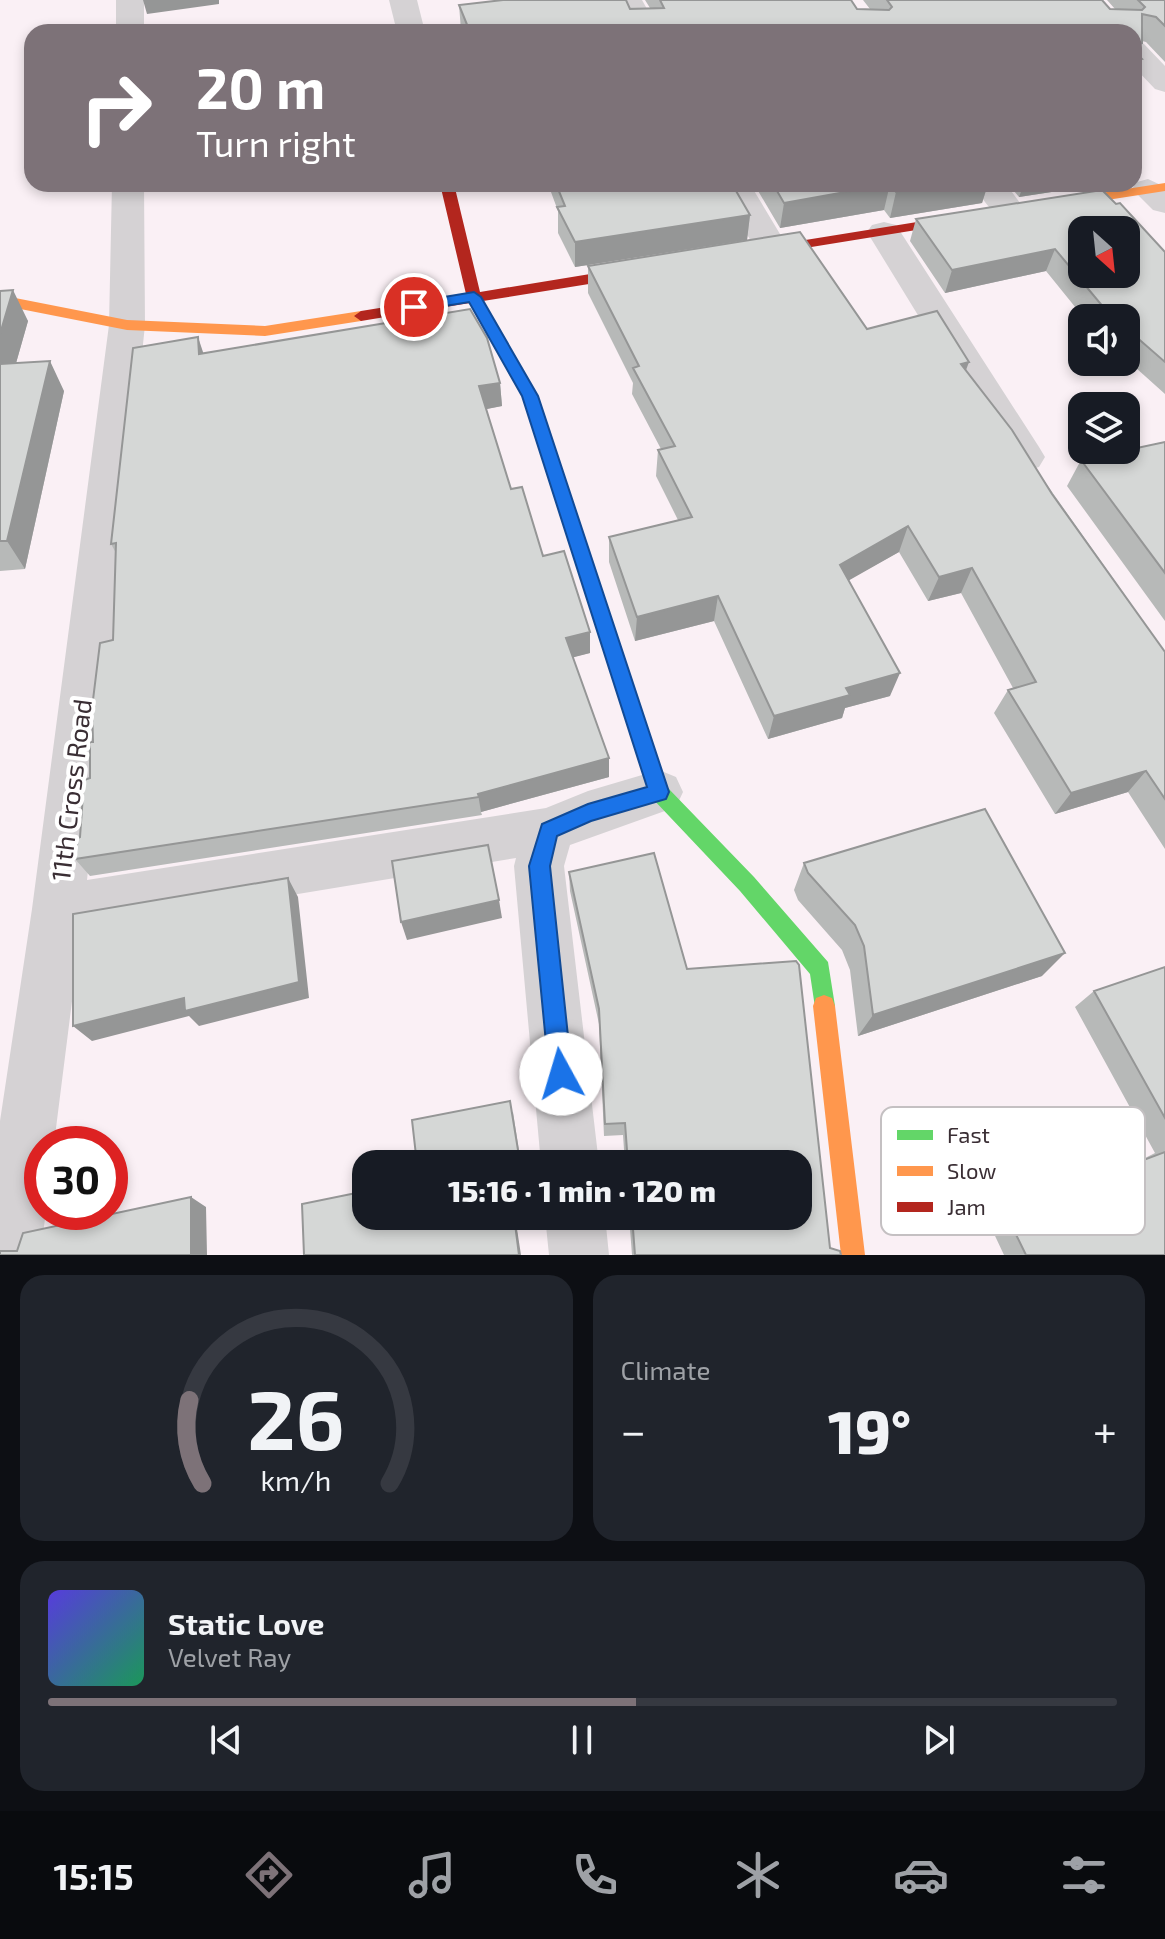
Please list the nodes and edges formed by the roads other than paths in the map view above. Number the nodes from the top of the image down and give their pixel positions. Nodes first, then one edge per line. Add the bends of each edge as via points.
1 (130, 0) edge
2 (403, 0) edge
3 (628, 0) edge
4 (130, 24) edge
5 (409, 24) edge
6 (642, 24) edge
7 (1142, 59) edge
8 (1165, 83) edge
9 (128, 192) edge
10 (449, 192) edge
11 (739, 192) edge
12 (995, 192) edge
13 (1159, 193) edge
14 (1010, 211) junction
15 (884, 232) junction
16 (772, 249) junction
17 (725, 257) edge
18 (662, 267) edge
19 (474, 297) junction
20 (0, 300) edge
21 (127, 325) junction
22 (1040, 480) edge
23 (659, 792) junction
24 (549, 830) junction
25 (58, 909) junction
26 (569, 1150) edge
27 (576, 1230) edge
28 (10, 1255) edge
29 (579, 1255) edge
30 (853, 1255) edge

1 - 4 street
2 - 5 street
3 - 6 street
7 - 8 street
9 - 21 street, 11th Cross Road
10 - 19 street
11 - 16 street
12 - 14 street
13 - 14 street
14 - 15 street
15 - 16 street
15 - 22 street
16 - 17 street
18 - 19 street
19 - 21 street via 265,331
19 - 23 street via 530,396
20 - 21 street
21 - 25 street, 11th Cross Road
23 - 24 street
23 - 30 street via 820,970
24 - 25 street
24 - 26 street via 539,866
25 - 28 street, 11th Cross Road
27 - 29 street

